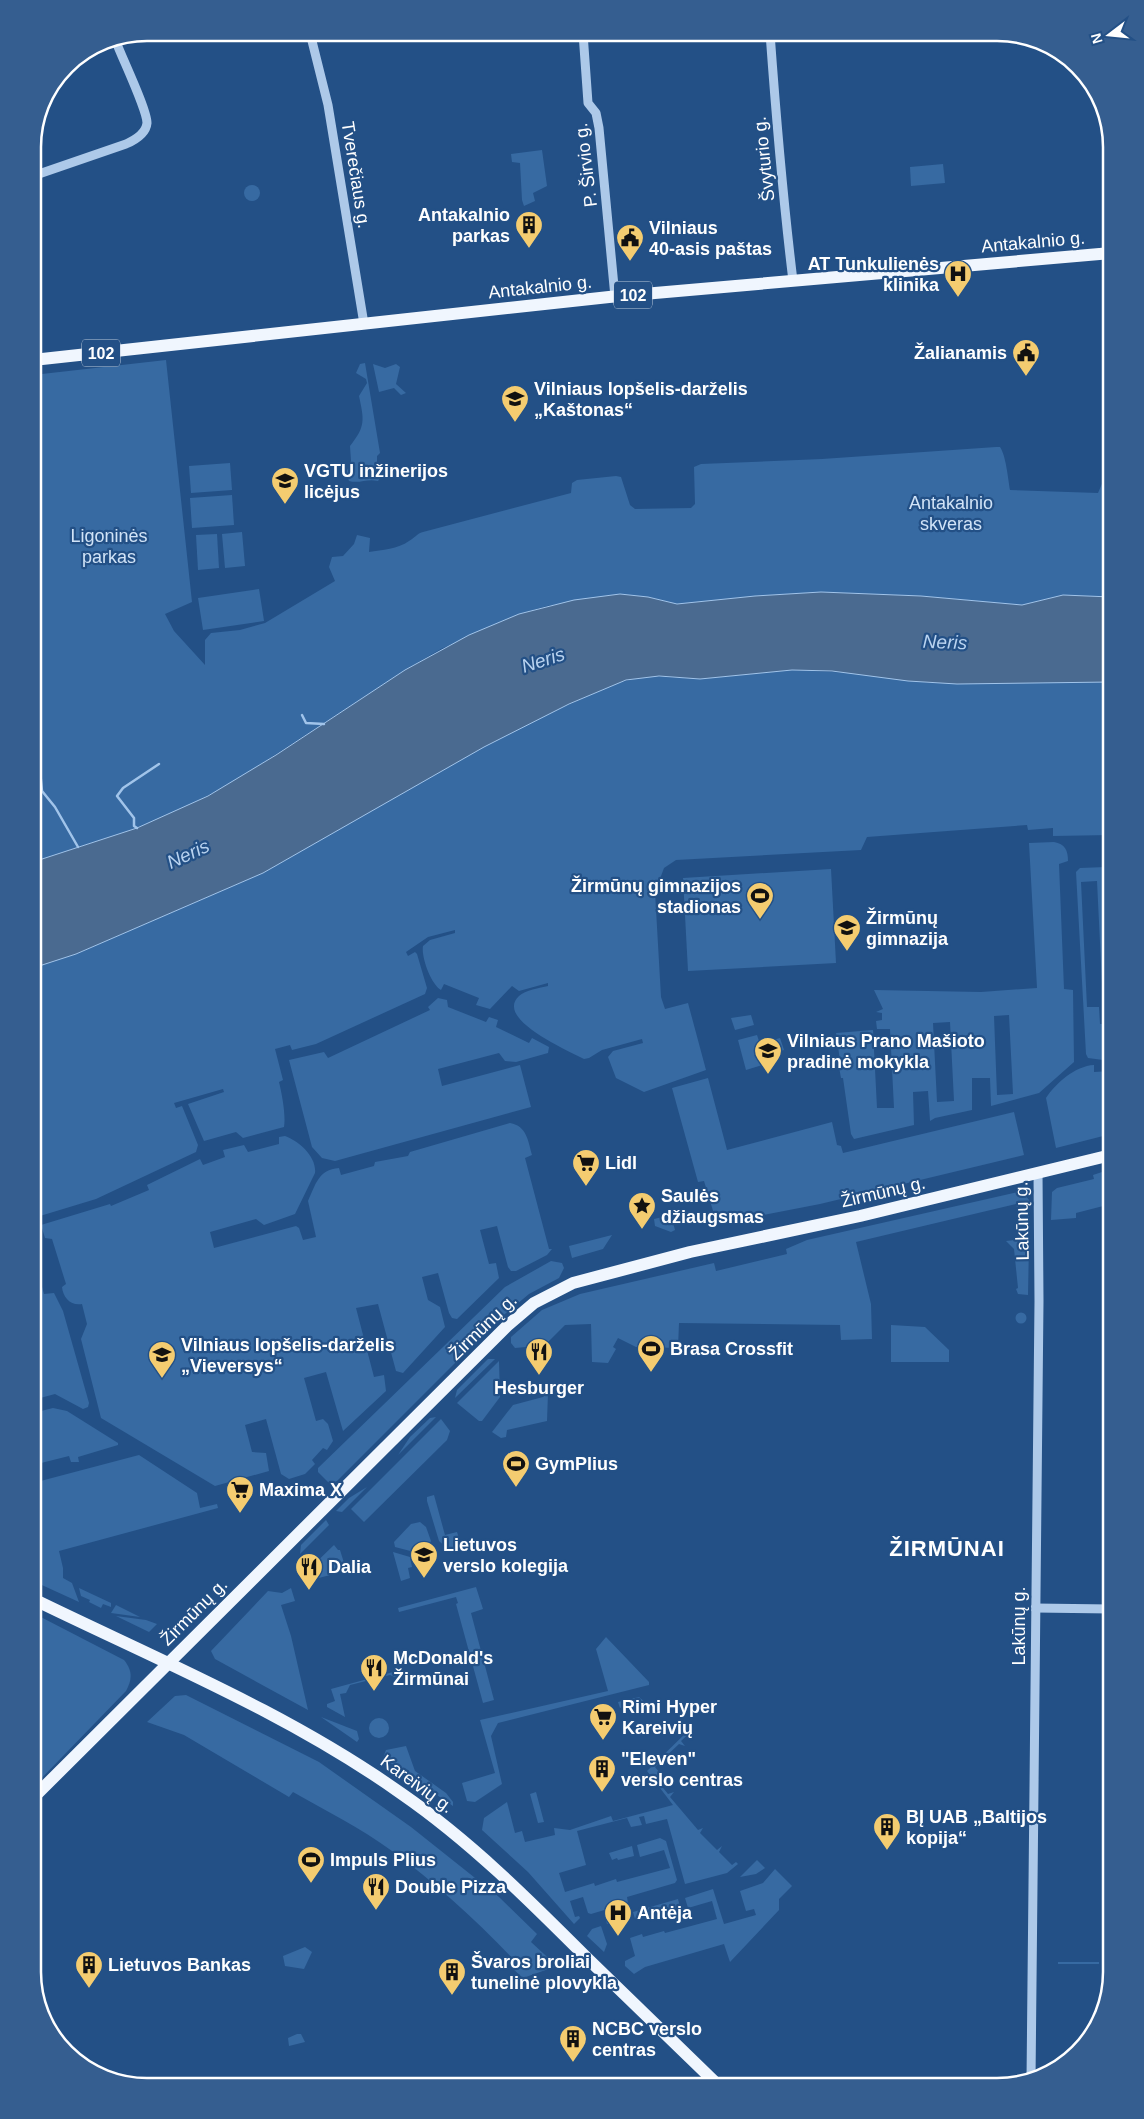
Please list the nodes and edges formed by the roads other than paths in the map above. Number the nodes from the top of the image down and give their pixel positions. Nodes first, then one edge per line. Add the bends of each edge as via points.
1 (312, 41) edge
2 (584, 41) edge
3 (771, 41) edge
4 (118, 46) edge
5 (41, 173) edge
6 (1103, 254) edge
7 (793, 281) junction
8 (615, 297) junction
9 (364, 324) junction
10 (41, 359) edge
11 (1103, 1157) edge
12 (1038, 1172) junction
13 (41, 1603) edge
14 (1035, 1608) junction
15 (1103, 1609) edge
16 (167, 1664) junction
17 (41, 1789) edge
18 (1030, 2072) edge
19 (710, 2078) edge

1 - 9 street, Tverečiaus g. via 328,106
2 - 8 street, P. Širvio g. via 588,103 596,113 599,128
3 - 7 street, Švyturio g.
4 - 5 street via 143,107 147,122 143,132 126,144
6 - 7 main road, Antakalnio g. / 102
7 - 8 main road, Antakalnio g. / 102
8 - 9 main road, Antakalnio g. / 102
9 - 10 main road, Antakalnio g. / 102
11 - 12 main road, Žirmūnų g.
12 - 14 street, Lakūnų g.
12 - 16 main road, Žirmūnų g. via 860,1216 690,1252 573,1283 544,1296 507,1326
13 - 16 main road, Kareivių g.
14 - 15 street
14 - 18 street, Lakūnų g.
16 - 17 main road, Žirmūnų g.
16 - 19 main road, Kareivių g. via 268,1712 360,1765 424,1810 514,1886

